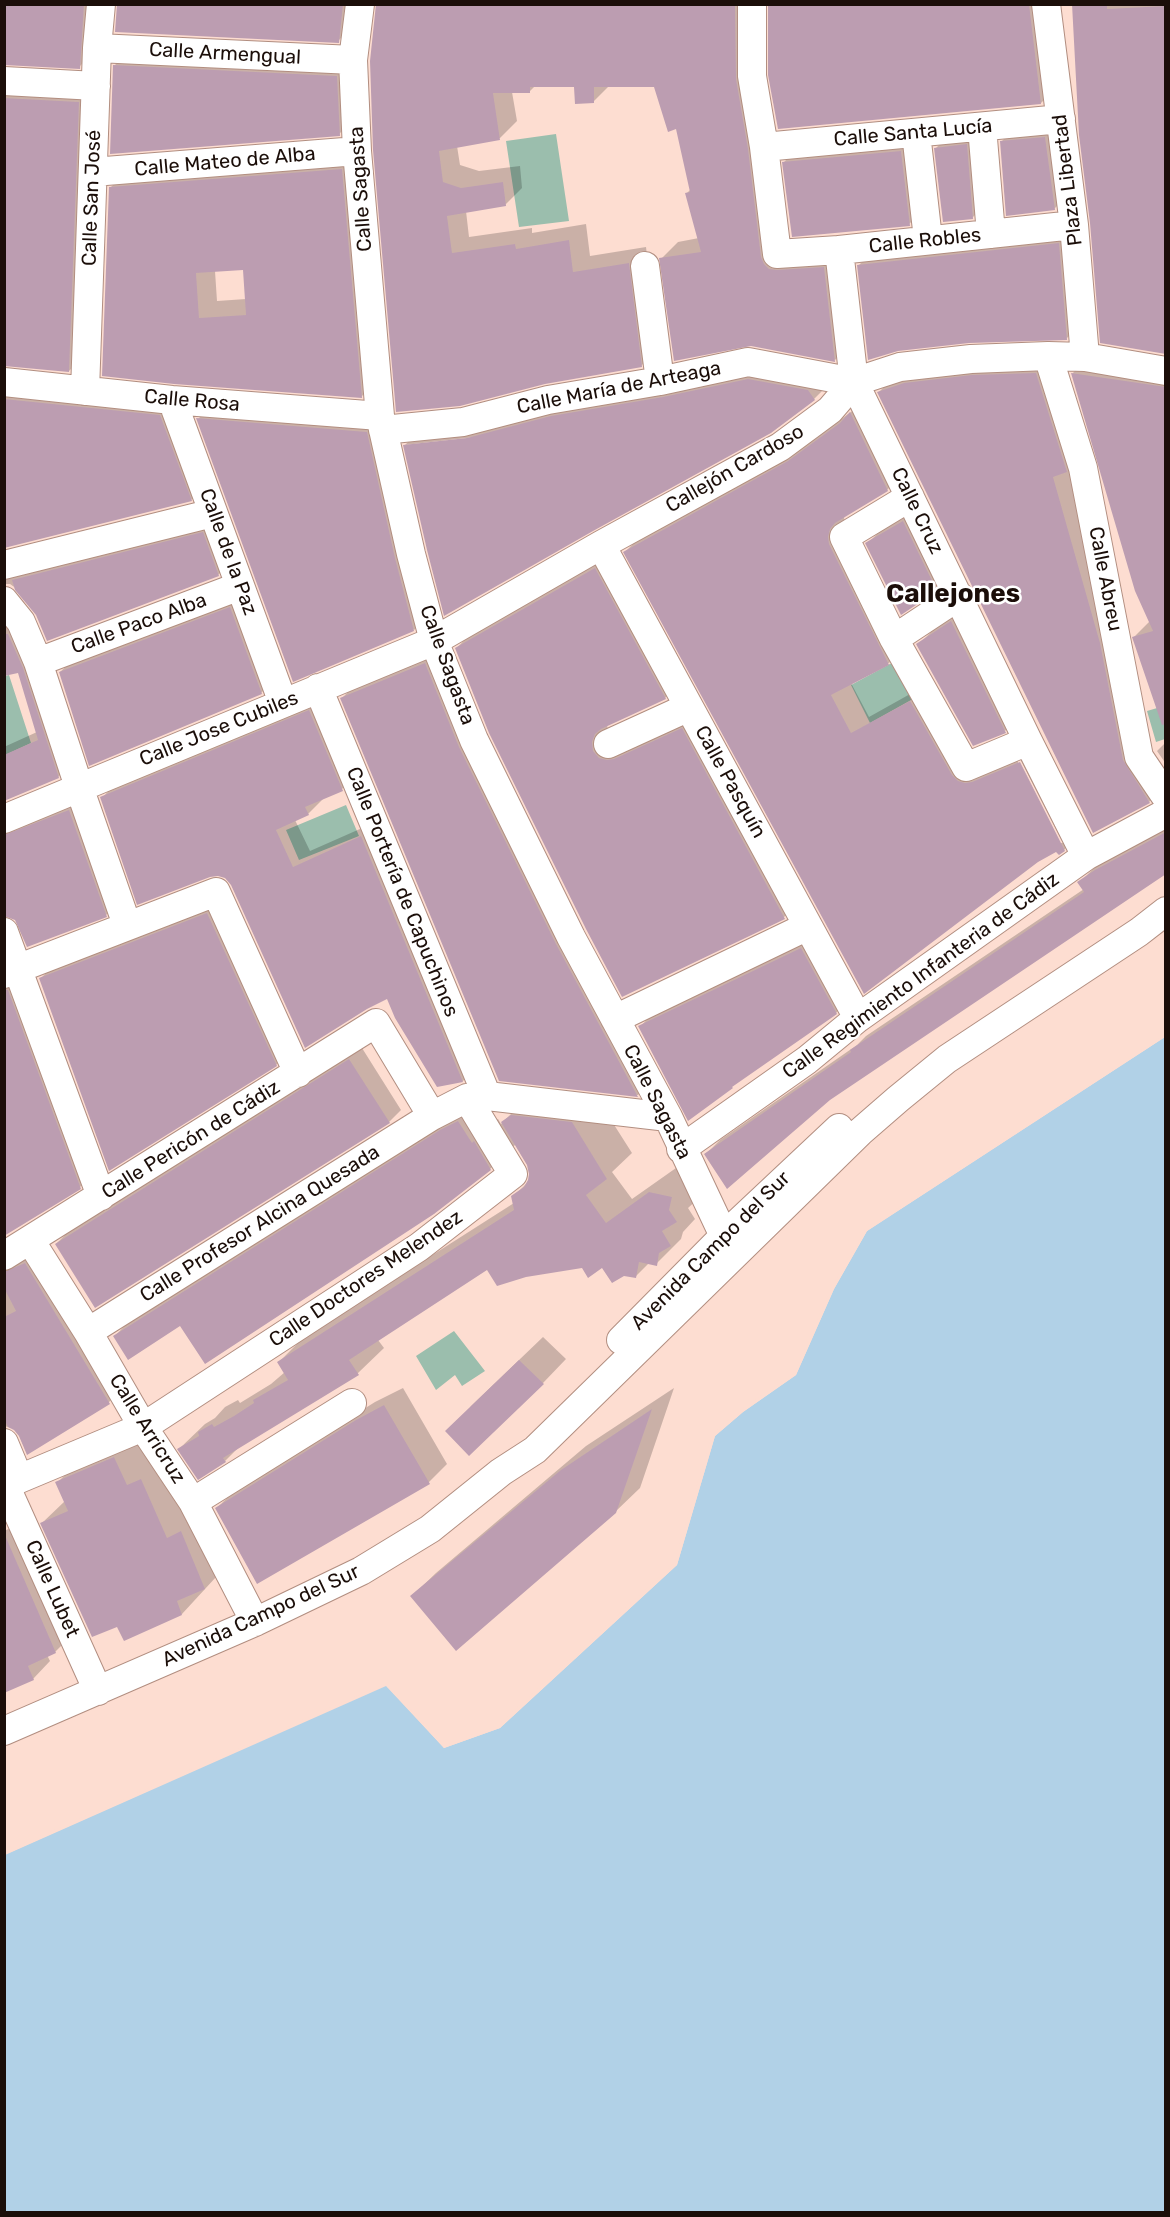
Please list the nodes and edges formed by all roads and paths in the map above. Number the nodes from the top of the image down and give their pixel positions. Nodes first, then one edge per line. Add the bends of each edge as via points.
1 (101, 4) edge
2 (360, 4) edge
3 (752, 4) edge
4 (1046, 4) edge
5 (97, 48) junction
6 (353, 60) junction
7 (4, 81) edge
8 (96, 86) junction
9 (1061, 119) junction
10 (982, 127) junction
11 (916, 132) junction
12 (764, 147) junction
13 (357, 152) junction
14 (93, 172) junction
15 (1074, 225) junction
16 (991, 234) junction
17 (928, 239) junction
18 (839, 250) junction
19 (645, 266) dead end
20 (1048, 356) junction
21 (1085, 357) junction
22 (1166, 371) edge
23 (660, 381) junction
24 (4, 382) edge
25 (854, 382) junction
26 (85, 392) junction
27 (172, 400) junction
28 (381, 423) junction
29 (910, 497) junction
30 (213, 513) junction
31 (601, 545) junction
32 (4, 565) edge
33 (240, 586) junction
34 (959, 596) junction
35 (10, 617) edge
36 (894, 639) junction
37 (434, 641) junction
38 (38, 662) junction
39 (318, 688) junction
40 (283, 703) junction
41 (689, 707) junction
42 (1028, 741) junction
43 (608, 744) dead end
44 (79, 787) junction
45 (1166, 797) edge
46 (1166, 813) edge
47 (4, 819) edge
48 (1086, 856) junction
49 (1166, 911) edge
50 (1166, 919) edge
51 (128, 925) junction
52 (808, 926) junction
53 (4, 932) edge
54 (1139, 932) junction
55 (11, 971) edge
56 (858, 1018) junction
57 (615, 1019) junction
58 (947, 1059) junction
59 (298, 1073) junction
60 (477, 1097) junction
61 (432, 1116) junction
62 (668, 1117) junction
63 (681, 1149) junction
64 (101, 1196) junction
65 (724, 1236) junction
66 (30, 1240) junction
67 (4, 1256) edge
68 (88, 1332) junction
69 (656, 1333) junction
70 (352, 1403) dead end
71 (143, 1427) junction
72 (4, 1443) edge
73 (501, 1472) junction
74 (10, 1485) edge
75 (193, 1502) junction
76 (255, 1622) junction
77 (98, 1691) junction
78 (4, 1731) edge

1 - 5 street, Calle San José
2 - 6 street, Calle Sagasta
3 - 12 street via 752,76
4 - 9 street, Plaza Libertad
5 - 6 street, Calle Armengual
5 - 8 street, Calle San José
6 - 13 street, Calle Sagasta
7 - 8 street
8 - 14 street, Calle San José
9 - 10 street, Calle Santa Lucía
9 - 15 street, Plaza Libertad
10 - 11 street, Calle Santa Lucía
10 - 16 street
11 - 12 street, Calle Santa Lucía
11 - 17 street
12 - 18 street, Calle Robles via 777,254
13 - 14 street, Calle Mateo de Alba
13 - 28 street, Calle Sagasta
14 - 26 street, Calle San José
15 - 16 street, Calle Robles
15 - 21 street, Plaza Libertad
16 - 17 street, Calle Robles
17 - 18 street, Calle Robles
18 - 25 street, Calle Cruz
19 - 23 street
20 - 21 street
20 - 25 street via 900,367
20 - 45 street, Calle Abreu via 1083,468 1139,757
21 - 22 street
23 - 25 street, Calle María de Arteaga via 748,362
23 - 28 street, Calle María de Arteaga via 548,400 463,422
24 - 26 street, Calle Rosa
25 - 29 street, Calle Cruz
25 - 31 street, Callejón Cardoso via 830,410 780,447
26 - 27 street, Calle Rosa
27 - 28 street, Calle Rosa
27 - 30 street, Calle de la Paz
28 - 37 street, Calle Sagasta
29 - 34 street, Calle Cruz
29 - 36 street via 844,537
30 - 32 street
30 - 33 street, Calle de la Paz
31 - 37 street, Callejón Cardoso
31 - 41 street, Calle Pasquín
33 - 38 street, Calle Paco Alba
33 - 40 street, Calle de la Paz
34 - 36 street
34 - 42 street, Calle Cruz
35 - 38 street
36 - 42 street via 966,767
37 - 39 street, Calle Jose Cubiles
37 - 57 street, Calle Sagasta via 474,740
38 - 44 street
39 - 40 street, Calle Jose Cubiles
39 - 60 street, Calle Portería de Capuchinos
40 - 44 street, Calle Jose Cubiles
41 - 43 street
41 - 52 street, Calle Pasquín
42 - 48 street, Calle Cruz
44 - 47 street, Calle Jose Cubiles
44 - 51 street
46 - 48 street, Calle Regimiento Infanteria de Cádiz
48 - 56 street, Calle Regimiento Infanteria de Cádiz
49 - 54 street, Avenida Campo del Sur
50 - 54 street, Avenida Campo del Sur
51 - 55 street
51 - 59 street via 216,892
52 - 56 street, Calle Pasquín
52 - 57 street
53 - 55 street
54 - 58 street, Avenida Campo del Sur
55 - 64 street
56 - 63 street, Calle Regimiento Infanteria de Cádiz via 807,1060
57 - 62 street, Calle Sagasta
58 - 65 street, Avenida Campo del Sur via 916,1071 848,1120
58 - 69 street, Avenida Campo del Sur via 860,1132
59 - 61 street, Calle Pericón de Cádiz via 376,1023
59 - 64 street, Calle Pericón de Cádiz
60 - 61 street, Calle Profesor Alcina Quesada
60 - 62 street
60 - 71 street, Calle Doctores Melendez via 513,1174 419,1247
61 - 68 street, Calle Profesor Alcina Quesada
62 - 63 street, Calle Sagasta
63 - 65 street, Calle Sagasta
64 - 66 street, Calle Pericón de Cádiz
65 - 69 street via 724,1252 664,1312
65 - 73 street, Avenida Campo del Sur via 526,1436
66 - 67 street, Calle Pericón de Cádiz
66 - 68 street, Calle Arricruz
68 - 71 street, Calle Arricruz
69 - 73 street, Avenida Campo del Sur via 535,1450
70 - 75 street
71 - 74 street
71 - 75 street, Calle Arricruz
72 - 74 street, Calle Lubet
73 - 76 street, Avenida Campo del Sur via 430,1529 361,1571
74 - 77 street, Calle Lubet
75 - 76 street, Calle Arricruz
76 - 77 street, Avenida Campo del Sur
77 - 78 street, Avenida Campo del Sur

